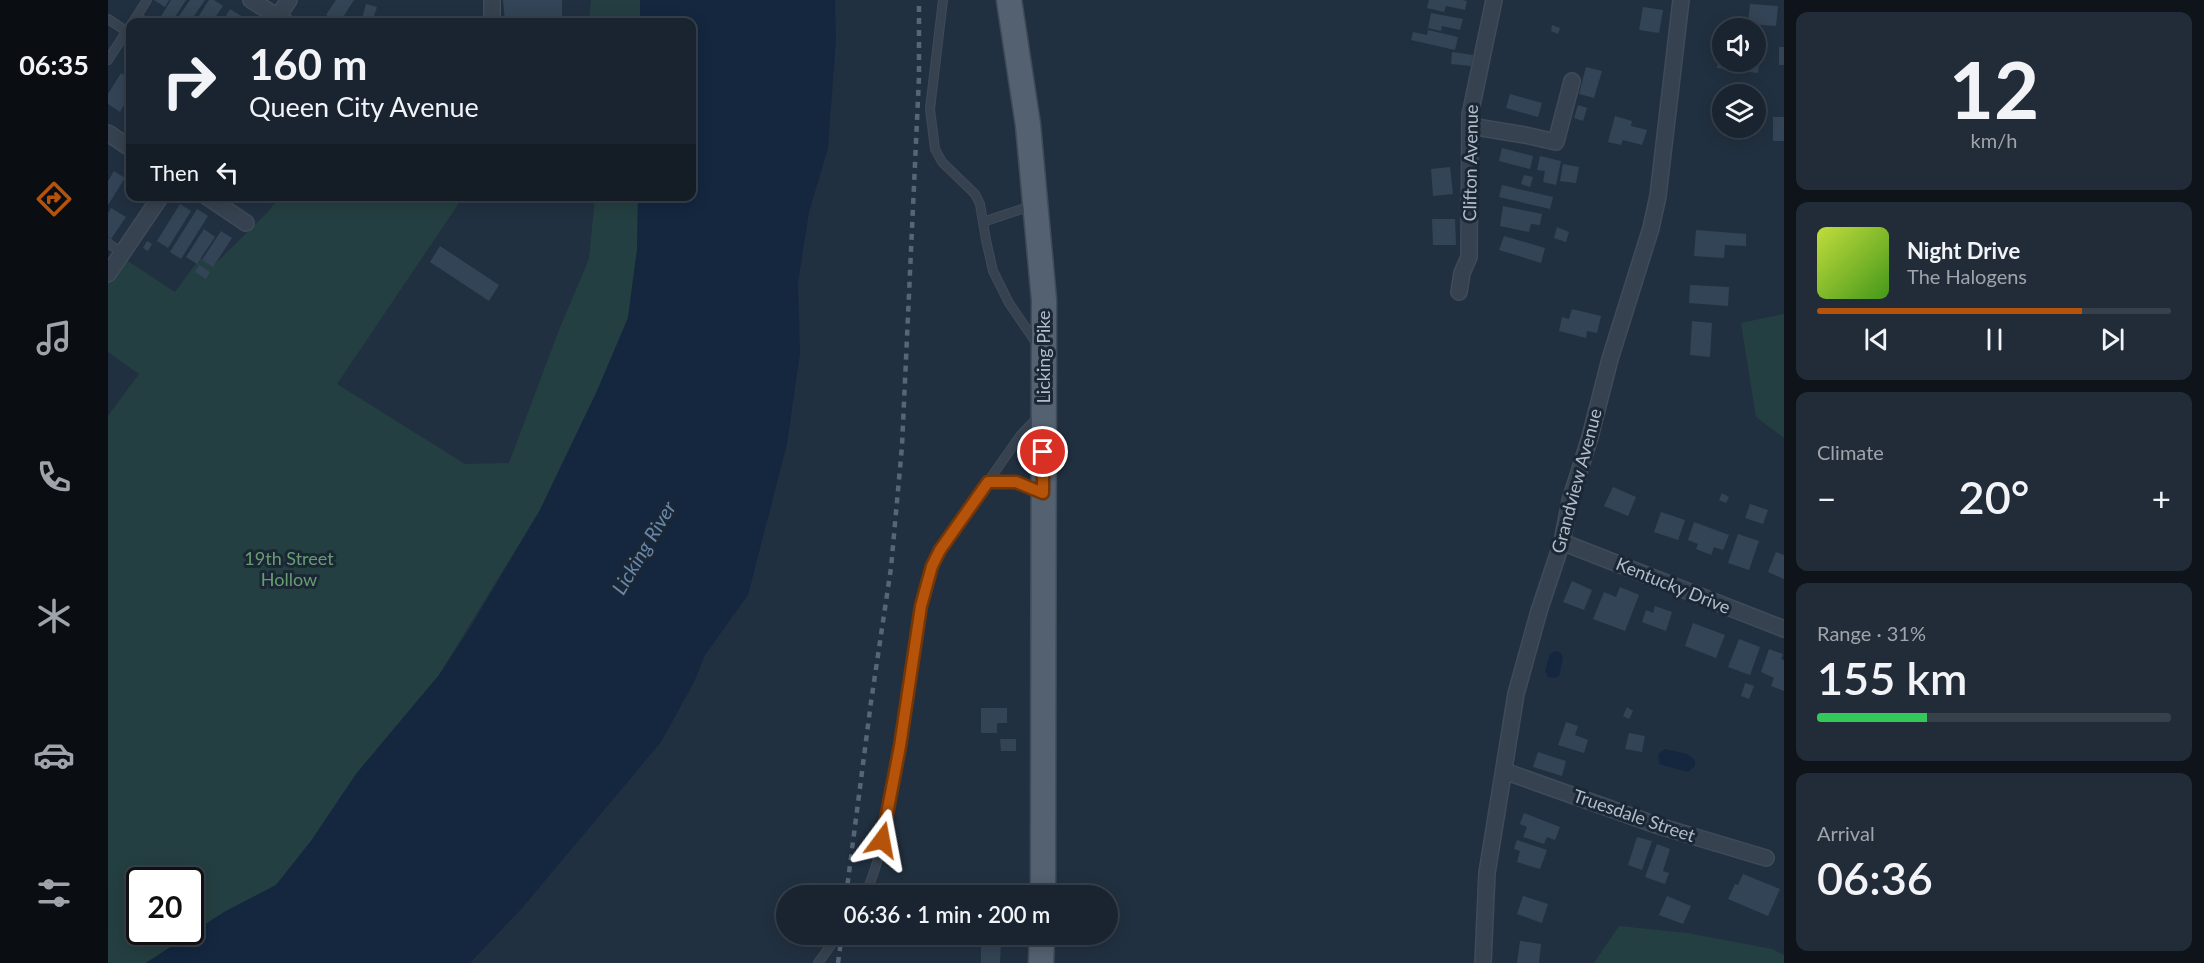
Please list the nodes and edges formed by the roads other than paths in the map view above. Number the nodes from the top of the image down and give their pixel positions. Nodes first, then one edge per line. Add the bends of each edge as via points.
1 (147, 0) edge
2 (251, 0) edge
3 (289, 0) edge
4 (492, 0) edge
5 (943, 0) edge
6 (1009, 0) edge
7 (1494, 0) edge
8 (1681, 0) edge
9 (136, 18) edge
10 (275, 18) edge
11 (280, 18) edge
12 (492, 18) edge
13 (108, 19) edge
14 (126, 26) edge
15 (126, 34) edge
16 (108, 60) edge
17 (1572, 81) dead end
18 (1470, 126) junction
19 (108, 133) edge
20 (126, 145) edge
21 (158, 201) edge
22 (213, 201) edge
23 (1035, 204) junction
24 (983, 222) junction
25 (246, 223) dead end
26 (108, 243) edge
27 (122, 253) junction
28 (108, 274) edge
29 (1459, 292) dead end
30 (1043, 352) junction
31 (1043, 411) junction
32 (988, 482) junction
33 (1043, 493) junction
34 (1562, 542) junction
35 (1784, 629) edge
36 (1504, 771) junction
37 (1766, 858) dead end
38 (868, 885) edge
39 (1042, 885) edge
40 (831, 945) edge
41 (1042, 945) edge
42 (818, 963) edge
43 (1041, 963) edge
44 (1483, 963) edge

1 - 9 lane
2 - 10 street
3 - 11 street
4 - 12 street
5 - 24 lane via 930,109 934,149 975,194
6 - 23 main road, Licking Pike via 1028,124
7 - 18 street, Clifton Avenue via 1472,98
8 - 34 street, Grandview Avenue via 1651,228 1610,359
13 - 14 lane
15 - 16 lane
17 - 18 street via 1556,142
18 - 29 street, Clifton Avenue via 1468,257
19 - 20 street
21 - 27 street
22 - 25 street
23 - 24 lane
23 - 30 main road, Licking Pike via 1044,300
24 - 30 lane via 993,271 1009,303
26 - 27 lane
27 - 28 street
30 - 31 main road, Licking Pike
31 - 32 lane
31 - 33 main road, Licking Pike
32 - 33 lane via 1016,482
32 - 38 lane via 932,566 921,606 888,813
33 - 39 main road, Licking Pike
34 - 35 street, Kentucky Drive
34 - 36 street, Grandview Avenue via 1516,694
36 - 37 street, Truesdale Street via 1659,826
36 - 44 street, Grandview Avenue via 1487,873
40 - 42 lane
41 - 43 main road

